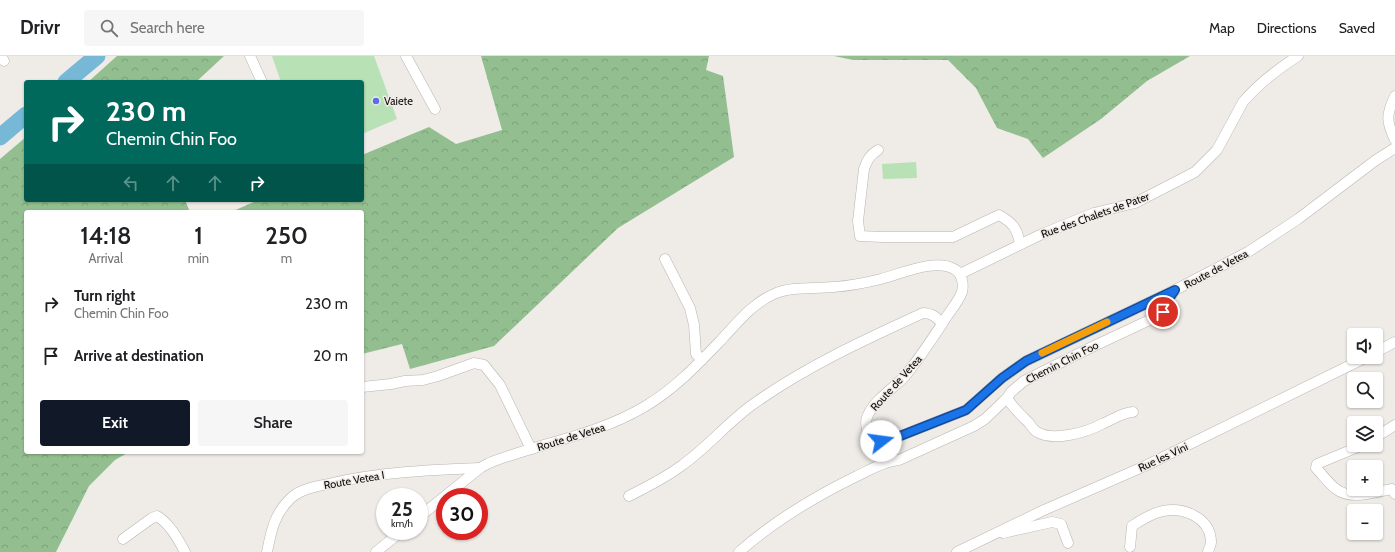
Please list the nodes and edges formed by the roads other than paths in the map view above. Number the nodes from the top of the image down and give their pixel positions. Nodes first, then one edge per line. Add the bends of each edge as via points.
1 (250, 56) edge
2 (406, 56) edge
3 (1298, 56) edge
4 (261, 80) edge
5 (1395, 96) edge
6 (435, 109) dead end
7 (1395, 140) edge
8 (1395, 148) edge
9 (878, 150) dead end
10 (1020, 244) junction
11 (665, 259) dead end
12 (960, 274) junction
13 (1175, 290) junction
14 (942, 323) junction
15 (1395, 342) edge
16 (1383, 348) edge
17 (702, 360) junction
18 (1353, 364) edge
19 (364, 387) edge
20 (1007, 398) junction
21 (1133, 412) dead end
22 (1395, 425) edge
23 (1383, 433) edge
24 (531, 449) junction
25 (1347, 452) edge
26 (480, 468) junction
27 (1395, 494) edge
28 (629, 496) dead end
29 (428, 510) edge
30 (993, 535) junction
31 (122, 539) dead end
32 (391, 540) edge
33 (1068, 543) dead end
34 (1130, 547) dead end
35 (186, 552) edge
36 (267, 552) edge
37 (376, 552) edge
38 (739, 552) edge
39 (957, 552) edge
40 (1208, 552) edge

1 - 4 street
2 - 6 street
3 - 10 street, Rue des Chalets de Pater via 1268,77 1248,96 1217,150 1195,172 1135,203 1094,213
5 - 7 street via 1388,119
8 - 13 street, Route de Vetea via 1272,237
9 - 10 street via 866,161 864,169 858,221 860,236 953,237 999,216 1013,224
10 - 12 street, Rue des Chalets de Pater
11 - 17 street via 690,308 696,354
12 - 14 street, Route de Vetea via 962,292
12 - 17 street, Route de Vetea via 953,268 935,265 848,286 777,293 753,307
13 - 14 street, Route de Vetea via 1026,361 1002,378 966,410 890,440 876,440 866,427 868,415 915,364
13 - 20 street, Chemin Chin Foo via 1158,316 1034,375
14 - 28 street via 930,313 923,313 822,362 751,406 681,466
15 - 16 street
17 - 24 street, Route de Vetea via 664,395 625,418
18 - 30 street, Rue les Vini via 1145,466
19 - 24 street via 423,380 479,363 484,365 500,385
20 - 21 street via 1014,409 1037,432 1049,435 1065,436 1080,433 1125,413
20 - 38 street, Chemin Chin Foo via 974,426 899,460 879,465 818,496 762,532
22 - 23 street
24 - 26 street, Route de Vetea
25 - 27 street via 1317,464 1316,468 1336,489 1348,495 1392,489
26 - 29 street
26 - 36 street, Route Vetea I via 378,474 347,479 300,492 290,498 275,518
30 - 33 street via 1052,522 1061,524
30 - 39 street, Rue les Vini
31 - 35 street via 157,516 164,520
32 - 37 street
34 - 40 street via 1132,526 1162,511 1178,510 1192,514 1203,522 1212,541

